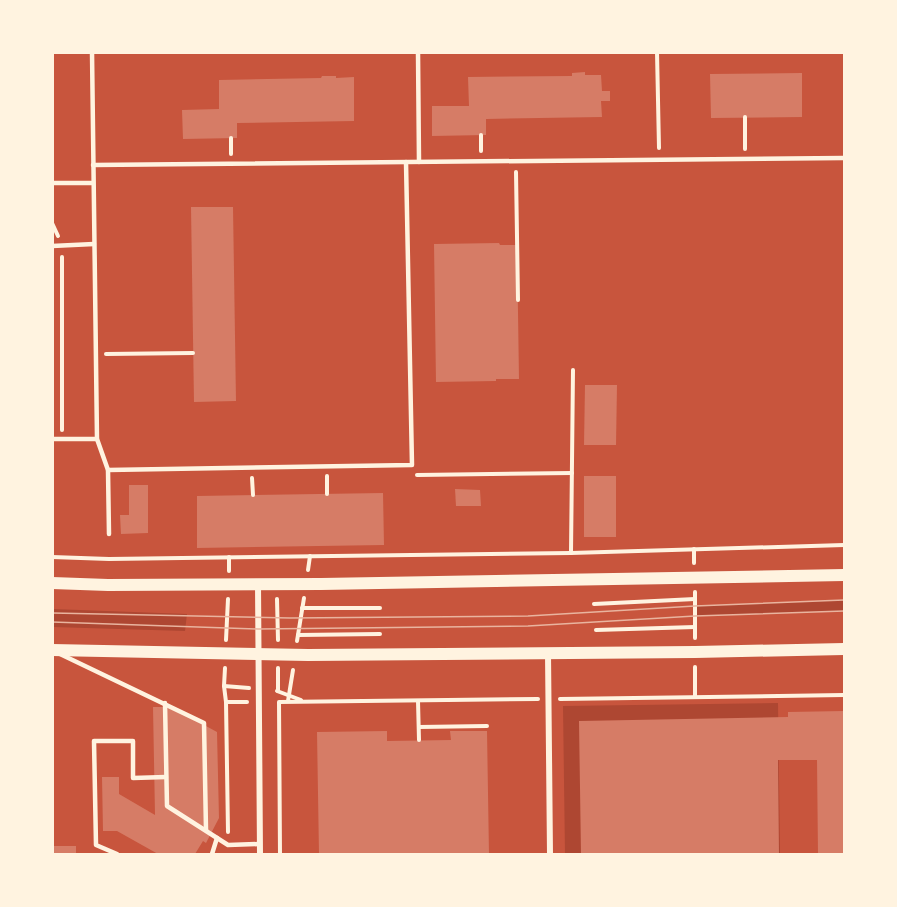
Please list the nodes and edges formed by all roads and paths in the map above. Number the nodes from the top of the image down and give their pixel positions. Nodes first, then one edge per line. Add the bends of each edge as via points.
1 (92, 52) edge
2 (418, 52) edge
3 (657, 52) edge
4 (745, 117) dead end
5 (844, 158) edge
6 (659, 159) junction
7 (746, 159) junction
8 (516, 161) junction
9 (406, 162) junction
10 (419, 162) junction
11 (93, 165) junction
12 (52, 183) edge
13 (93, 183) junction
14 (52, 223) edge
15 (94, 244) junction
16 (62, 245) junction
17 (52, 246) edge
18 (518, 300) dead end
19 (193, 353) dead end
20 (96, 355) junction
21 (573, 369) dead end
22 (62, 439) junction
23 (97, 439) junction
24 (52, 440) edge
25 (108, 470) junction
26 (572, 473) junction
27 (554, 474) dead end
28 (109, 534) dead end
29 (844, 545) edge
30 (694, 549) junction
31 (571, 553) junction
32 (52, 557) edge
33 (229, 557) junction
34 (277, 557) junction
35 (844, 575) edge
36 (694, 578) junction
37 (52, 583) edge
38 (228, 584) junction
39 (258, 584) junction
40 (277, 584) junction
41 (695, 599) junction
42 (594, 604) dead end
43 (380, 608) dead end
44 (695, 627) junction
45 (596, 630) dead end
46 (380, 634) dead end
47 (844, 649) edge
48 (52, 650) edge
49 (695, 652) junction
50 (226, 653) junction
51 (258, 653) junction
52 (278, 654) junction
53 (548, 654) junction
54 (278, 691) dead end
55 (844, 695) edge
56 (695, 696) junction
57 (548, 699) junction
58 (418, 701) junction
59 (165, 703) junction
60 (487, 726) dead end
61 (419, 727) junction
62 (419, 740) dead end
63 (166, 777) junction
64 (207, 830) junction
65 (217, 838) junction
66 (259, 844) junction
67 (228, 845) junction
68 (117, 855) edge
69 (212, 855) edge
70 (260, 855) edge
71 (280, 855) edge
72 (550, 855) edge

1 - 11 lane
2 - 10 lane
3 - 6 path
4 - 7 path
5 - 7 lane
6 - 7 lane
6 - 8 lane
8 - 10 lane
8 - 18 path
9 - 10 lane
9 - 11 lane
9 - 25 lane via 412,465
11 - 13 lane
12 - 13 lane
13 - 15 lane
14 - 16 path
15 - 16 lane
15 - 20 lane
16 - 17 lane
16 - 22 path
19 - 20 path
20 - 23 lane
21 - 26 path
22 - 23 lane
22 - 24 lane
23 - 25 lane
25 - 28 lane
26 - 27 path
26 - 31 path
29 - 30 path
30 - 31 path
30 - 36 path
31 - 34 path
32 - 33 path
33 - 34 path
33 - 38 path
34 - 40 path
35 - 36 main road
36 - 40 main road
36 - 41 path
37 - 38 main road
38 - 39 main road
38 - 50 path
39 - 40 main road
39 - 51 street
40 - 52 path
41 - 42 path
41 - 44 path
43 - 46 path via 302,608 298,635
44 - 45 path
44 - 49 path
47 - 49 main road
48 - 50 main road
48 - 59 lane
49 - 53 main road
49 - 56 path
50 - 51 main road
50 - 67 path
51 - 52 main road
51 - 66 street
52 - 53 main road
52 - 54 path
53 - 57 street
55 - 56 path
56 - 57 path
57 - 58 path
57 - 72 street
58 - 61 path
58 - 71 path via 279,702
59 - 63 lane
59 - 64 lane via 204,723
60 - 61 path
61 - 62 path
63 - 64 lane via 167,806
63 - 68 lane via 133,778 133,741 94,741 96,844
64 - 65 lane
65 - 67 lane
65 - 69 lane
66 - 67 lane
66 - 70 street

